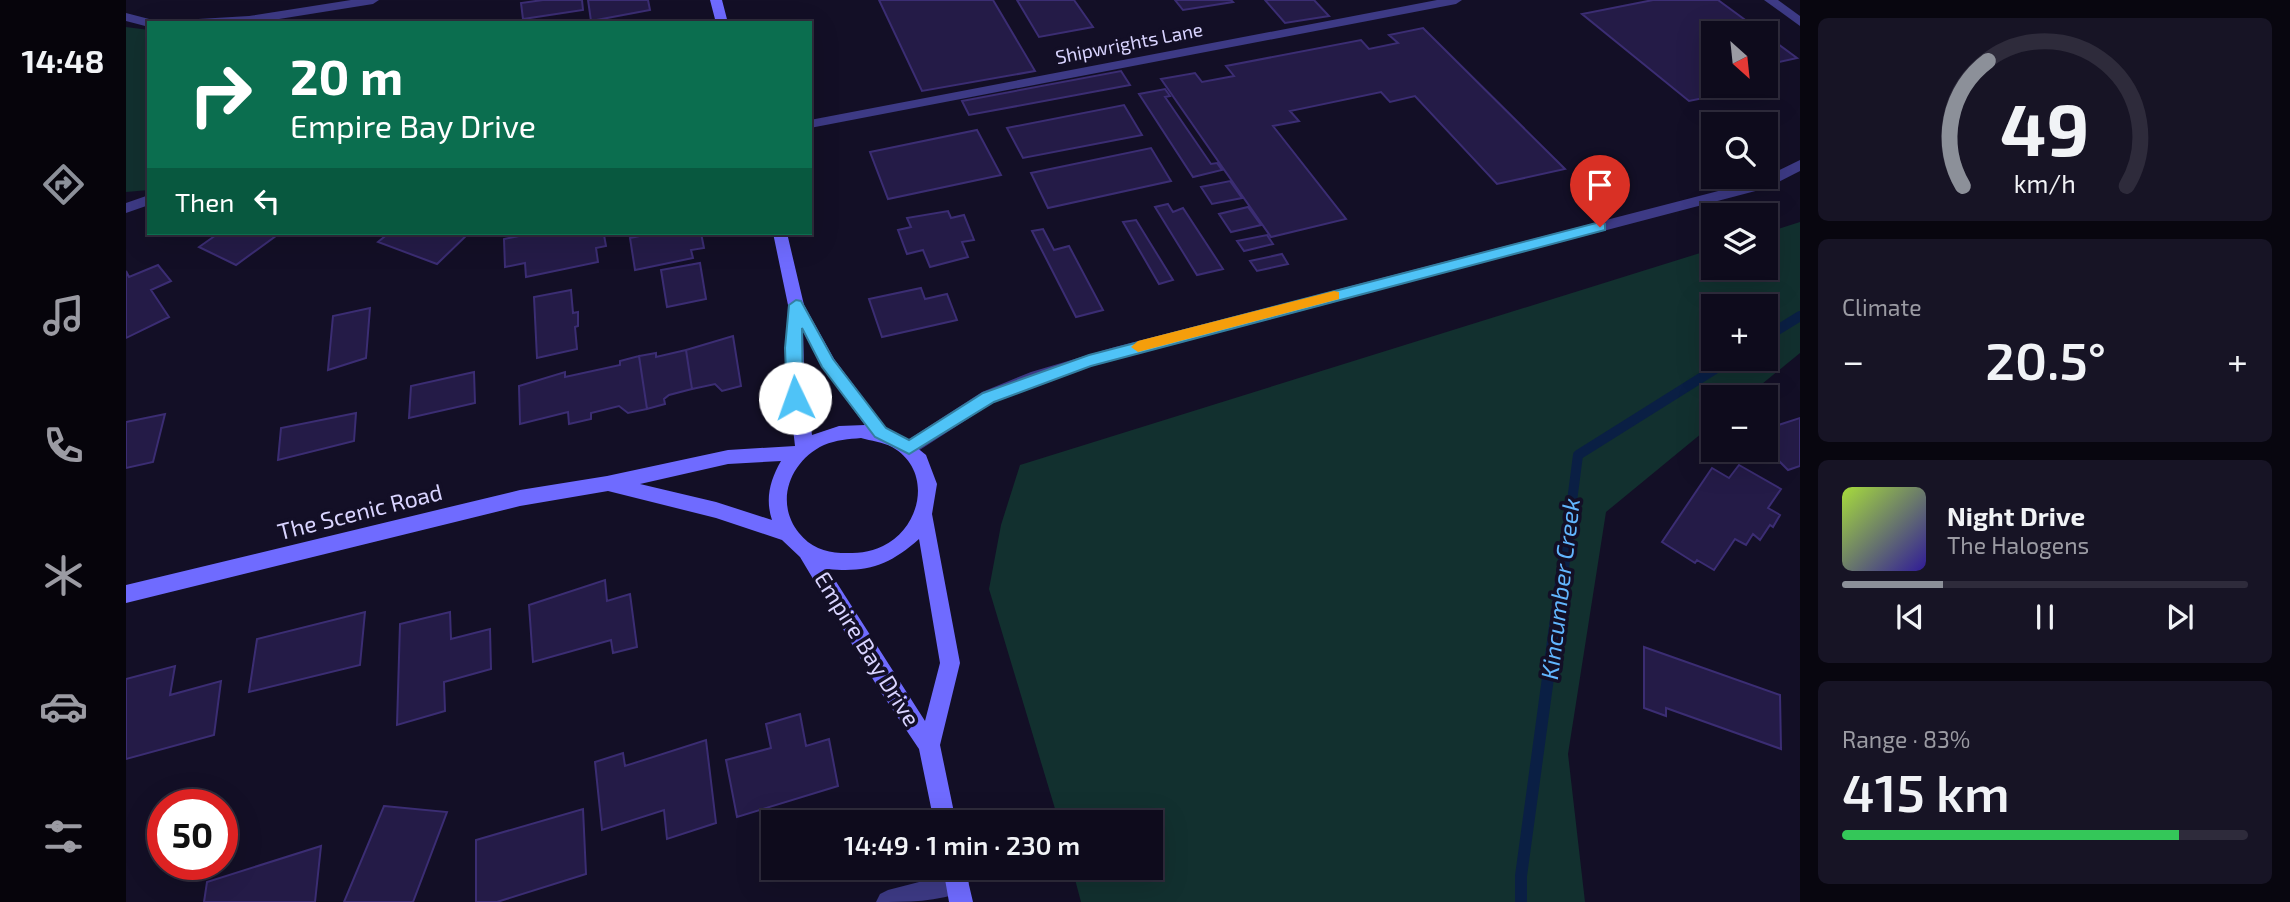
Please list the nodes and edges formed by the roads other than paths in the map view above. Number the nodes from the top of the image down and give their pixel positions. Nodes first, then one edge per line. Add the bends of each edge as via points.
1 (373, 0) edge
2 (716, 0) edge
3 (1456, 0) edge
4 (1770, 0) edge
5 (299, 17) edge
6 (126, 18) edge
7 (232, 21) edge
8 (721, 21) edge
9 (1800, 22) edge
10 (147, 23) edge
11 (812, 124) edge
12 (1800, 165) edge
13 (147, 201) edge
14 (126, 208) edge
15 (780, 235) edge
16 (796, 305) junction
17 (881, 433) junction
18 (909, 448) junction
19 (802, 450) junction
20 (607, 484) junction
21 (925, 517) junction
22 (784, 532) junction
23 (807, 552) junction
24 (126, 594) edge
25 (929, 745) junction
26 (943, 810) edge
27 (958, 884) edge
28 (888, 902) edge

1 - 5 street
2 - 8 main road
3 - 11 street, Shipwrights Lane
4 - 9 street
5 - 7 street
6 - 10 street
12 - 18 street via 1762,185 1102,357 988,397
13 - 14 street
15 - 16 main road
16 - 17 main road via 828,363
16 - 19 main road via 795,398
17 - 18 main road
17 - 19 main road via 842,432
18 - 21 main road via 929,479
19 - 20 main road, The Scenic Road via 730,457
19 - 22 main road via 784,470 776,491 776,512
20 - 22 main road, The Scenic Road
20 - 24 main road, The Scenic Road via 520,498
21 - 23 main road via 904,542 874,559 828,561
21 - 25 main road, Empire Bay Drive via 950,663
22 - 23 main road
23 - 25 main road, Empire Bay Drive
25 - 26 main road, Empire Bay Drive
27 - 28 street

